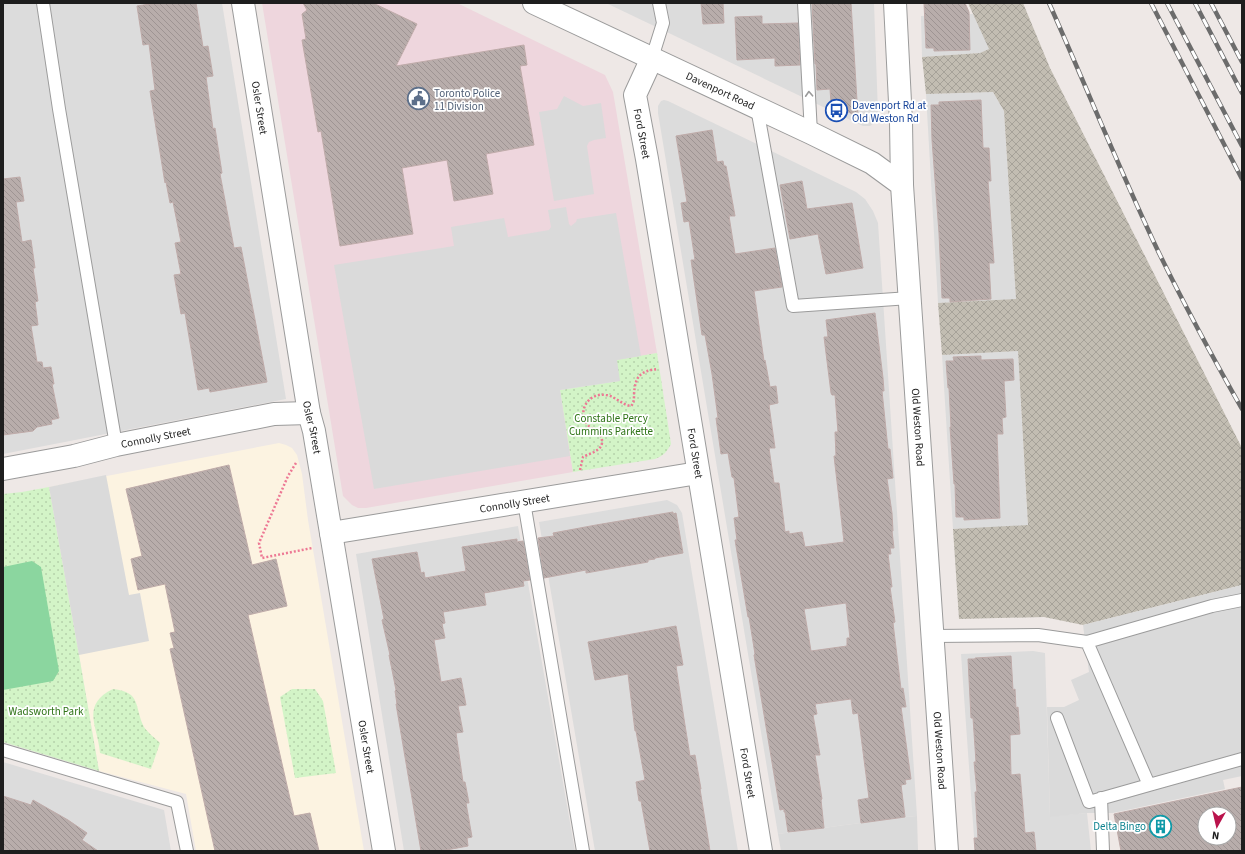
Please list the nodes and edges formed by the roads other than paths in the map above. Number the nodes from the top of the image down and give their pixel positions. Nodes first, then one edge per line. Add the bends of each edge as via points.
1 (43, 3) edge
2 (243, 3) edge
3 (534, 3) edge
4 (659, 3) edge
5 (804, 3) edge
6 (895, 3) edge
7 (652, 58) junction
8 (757, 108) junction
9 (811, 133) junction
10 (902, 185) junction
11 (910, 298) junction
12 (309, 413) junction
13 (116, 445) junction
14 (3, 468) edge
15 (698, 473) junction
16 (524, 502) junction
17 (324, 540) junction
18 (1242, 600) edge
19 (933, 636) junction
20 (1087, 642) junction
21 (1057, 718) dead end
22 (3, 750) edge
23 (1242, 759) edge
24 (1149, 785) junction
25 (1101, 798) junction
26 (186, 851) edge
27 (384, 851) edge
28 (583, 851) edge
29 (760, 851) edge
30 (946, 851) edge
31 (1103, 851) edge

1 - 13 lane
2 - 12 street, Osler Street
3 - 7 street, Davenport Road
4 - 7 lane via 663,23
9 -> 5 lane
6 - 10 street, Old Weston Road
7 - 8 street, Davenport Road
7 - 15 street, Ford Street via 635,96
8 - 9 street, Davenport Road
8 - 11 lane via 793,306
9 - 10 street, Davenport Road via 872,163
10 - 11 street, Old Weston Road
11 - 19 street, Old Weston Road
12 - 13 street, Connolly Street via 274,414
12 - 17 street, Osler Street via 314,431
13 - 14 street, Connolly Street via 74,456
15 - 16 street, Connolly Street
15 - 29 street, Ford Street
16 - 17 street, Connolly Street
16 - 28 lane
17 - 27 street, Osler Street
18 - 20 lane via 1212,606
19 - 20 lane via 1038,635
19 - 30 street, Old Weston Road
20 - 24 lane
21 - 25 lane via 1089,802
22 - 26 lane via 178,802
23 - 24 lane
24 - 25 lane
25 - 31 lane

